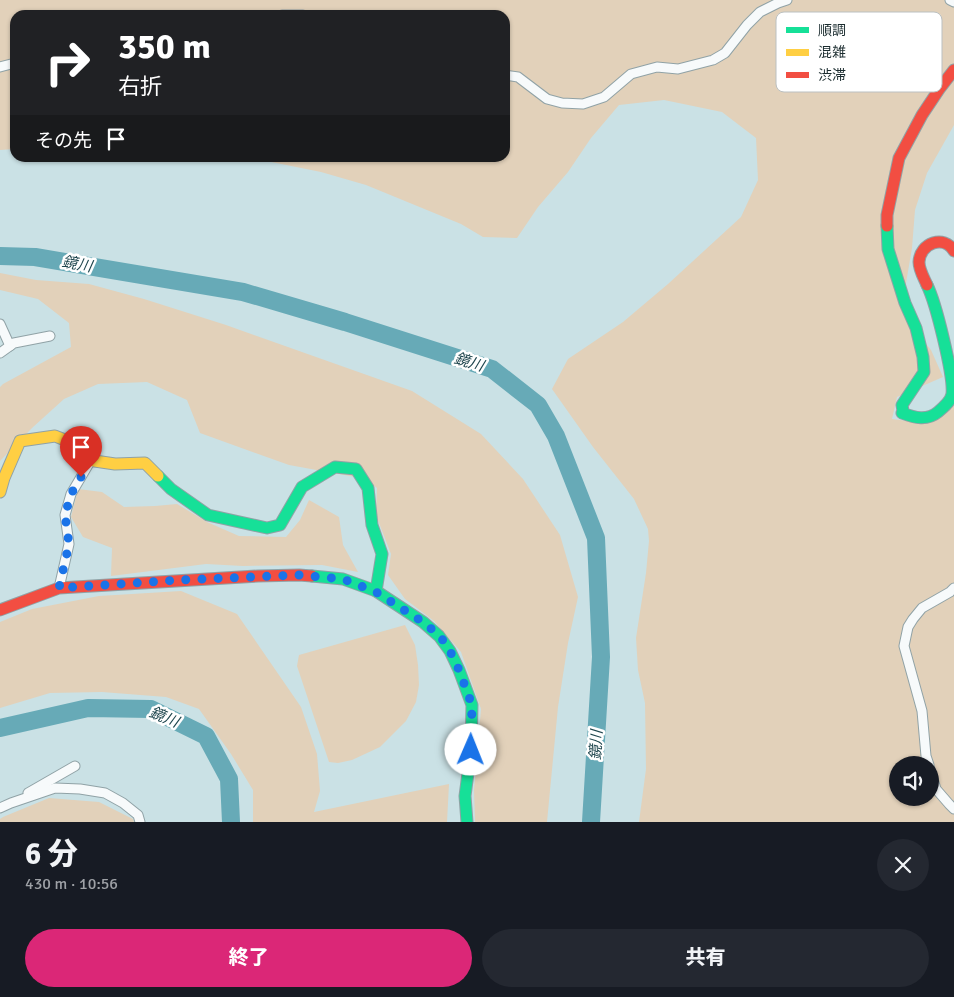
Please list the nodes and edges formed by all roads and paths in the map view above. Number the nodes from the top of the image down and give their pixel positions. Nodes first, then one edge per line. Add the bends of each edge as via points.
1 (787, 0) edge
2 (950, 0) edge
3 (954, 2) edge
4 (954, 70) edge
5 (510, 75) edge
6 (942, 85) edge
7 (937, 92) edge
8 (954, 251) edge
9 (0, 324) edge
10 (50, 336) dead end
11 (10, 346) junction
12 (0, 353) edge
13 (92, 460) junction
14 (0, 492) edge
15 (59, 588) junction
16 (954, 588) edge
17 (376, 592) junction
18 (0, 610) edge
19 (926, 756) edge
20 (75, 766) dead end
21 (939, 793) edge
22 (11, 803) junction
23 (0, 808) edge
24 (954, 809) edge
25 (140, 822) edge
26 (467, 822) edge

1 - 5 street via 760,12 725,53 713,60 678,69 657,67 631,74 604,97 583,104 547,99 518,77
2 - 3 street
4 - 6 street
7 - 8 street via 899,158 887,215 888,249 923,357 924,372 902,406 902,413 918,419 937,414 954,390 953,371 919,262 921,251 931,243 944,242
9 - 11 street
10 - 11 street
11 - 12 street
13 - 14 street via 55,436 20,441
13 - 15 street via 71,494 65,515 69,544
13 - 17 street via 115,464 145,463 171,489 208,515 267,528 280,525 302,486 335,467 356,469 368,488 372,525 382,554
15 - 17 street via 299,575 343,579
15 - 18 street
16 - 19 street via 922,608 908,627 904,646 922,711
17 - 26 street via 440,636 459,670 472,705 465,796
20 - 22 street
21 - 24 street
22 - 23 street
22 - 25 street via 55,788 80,788 106,793 124,803 138,815

